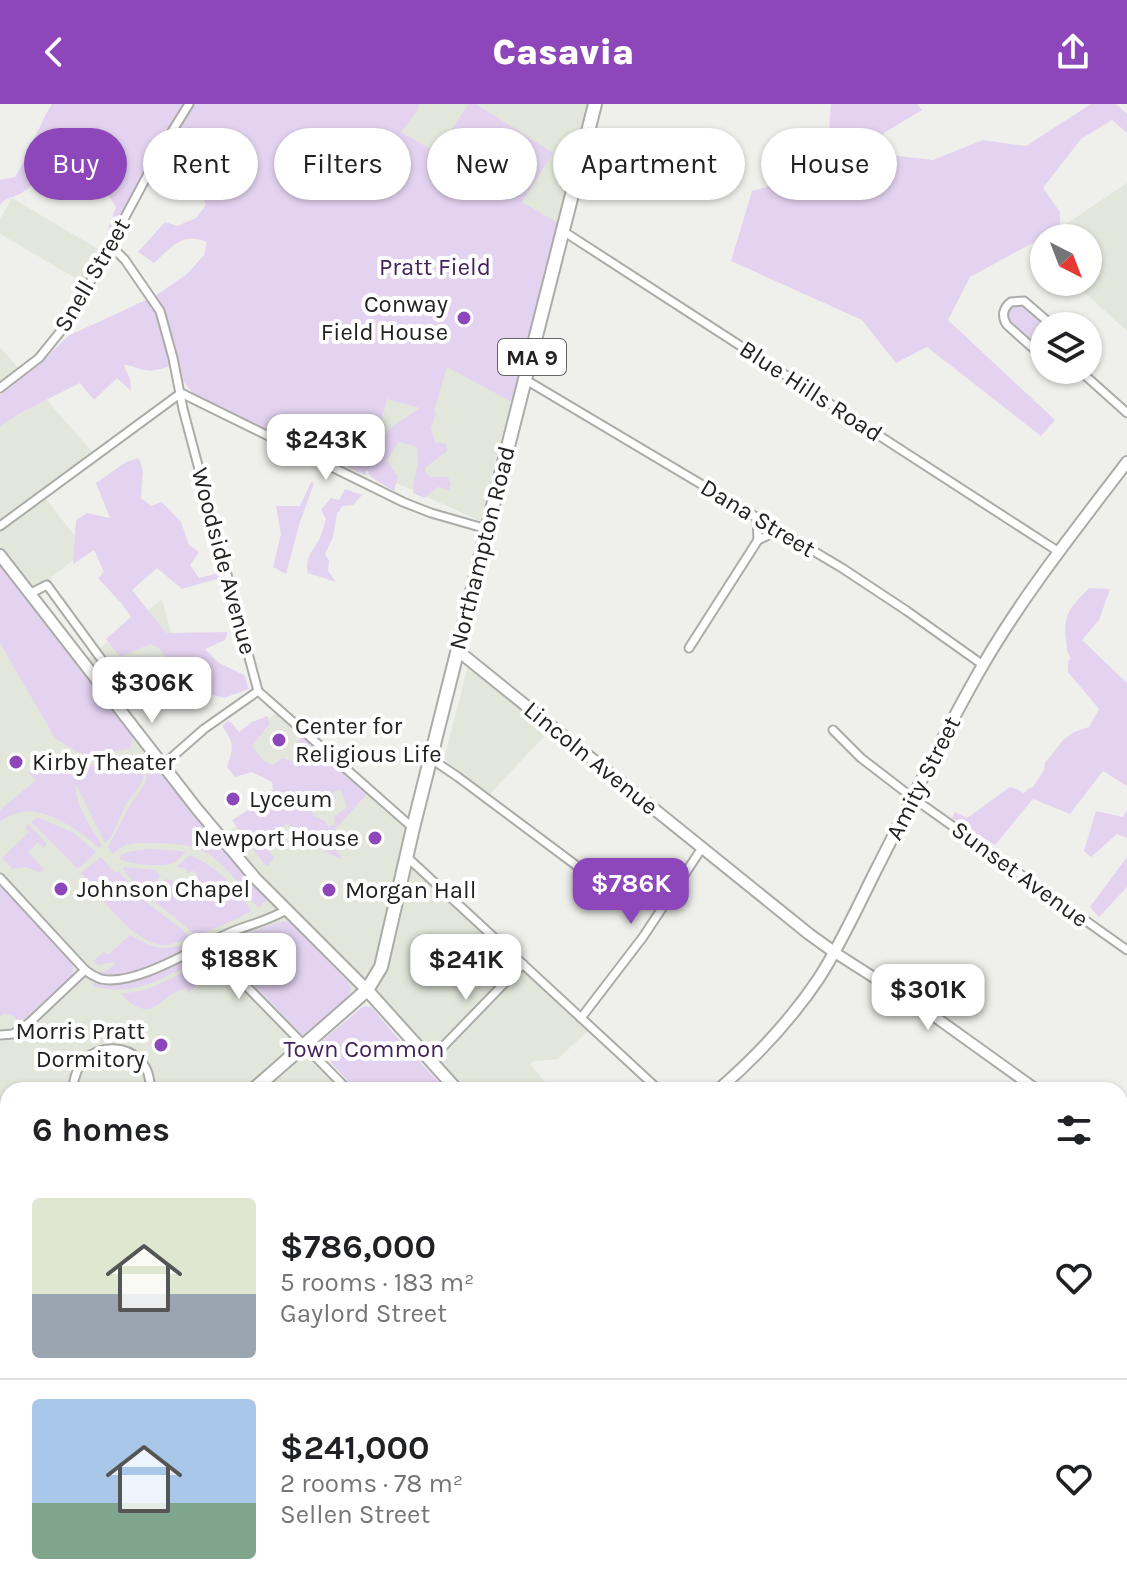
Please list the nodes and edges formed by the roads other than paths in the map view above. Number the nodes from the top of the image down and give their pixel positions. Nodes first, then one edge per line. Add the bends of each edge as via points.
1 (189, 104) edge
2 (595, 104) edge
3 (563, 231) junction
4 (110, 245) junction
5 (1037, 312) edge
6 (1030, 346) edge
7 (526, 380) junction
8 (1095, 384) edge
9 (0, 388) edge
10 (181, 393) junction
11 (1127, 413) edge
12 (1127, 462) edge
13 (757, 518) junction
14 (0, 526) edge
15 (487, 529) junction
16 (779, 530) junction
17 (758, 540) junction
18 (1059, 552) junction
19 (0, 555) edge
20 (29, 594) junction
21 (689, 648) dead end
22 (457, 650) junction
23 (983, 665) junction
24 (121, 686) dead end
25 (258, 691) junction
26 (833, 730) dead end
27 (430, 758) junction
28 (163, 765) junction
29 (913, 798) junction
30 (413, 828) junction
31 (702, 848) junction
32 (407, 857) junction
33 (0, 878) edge
34 (609, 890) dead end
35 (286, 910) junction
36 (206, 945) junction
37 (1127, 950) edge
38 (834, 952) junction
39 (523, 964) junction
40 (85, 970) junction
41 (367, 990) junction
42 (581, 1018) junction
43 (0, 1035) edge
44 (305, 1045) junction
45 (430, 1060) junction
46 (74, 1082) edge
47 (149, 1082) edge
48 (262, 1082) edge
49 (340, 1082) edge
50 (450, 1082) edge
51 (650, 1082) edge
52 (726, 1082) edge
53 (1026, 1082) edge

1 - 4 street, Snell Street
2 - 3 highway, Northampton Road / MA 9
3 - 7 highway, Northampton Road / MA 9
3 - 18 street, Blue Hills Road
4 - 9 street, Snell Street via 53,341
4 - 10 street, Woodside Avenue via 160,311
5 - 6 street via 1021,300 1009,303 1004,311 1007,325
7 - 13 street, Dana Street
7 - 15 highway, Northampton Road / MA 9
8 - 11 street
10 - 14 street
10 - 15 street via 403,502
10 - 25 street, Woodside Avenue
12 - 18 main road, Amity Street
13 - 16 street, Dana Street
13 - 17 street
15 - 22 highway, Northampton Road / MA 9
16 - 17 street
16 - 23 street, Dana Street
17 - 21 street
18 - 23 main road, Amity Street
19 - 20 main road
20 - 24 street via 47,585
20 - 28 main road
22 - 27 highway, Northampton Road / MA 9
22 - 31 main road, Lincoln Avenue
23 - 29 main road, Amity Street
25 - 28 street
25 - 30 street
26 - 29 street, Sunset Avenue
27 - 30 highway, Northampton Road / MA 9
27 - 34 street
28 - 35 main road
29 - 37 street, Sunset Avenue
29 - 38 main road, Amity Street
30 - 32 highway, Northampton Road / MA 9
31 - 38 main road, Lincoln Avenue
31 - 42 street
32 - 39 street
32 - 41 highway, Northampton Road / MA 9 via 381,967
33 - 40 street
35 - 36 street
35 - 41 main road
36 - 40 street via 131,976 103,979
36 - 44 street
38 - 52 main road, Amity Street via 776,1034
38 - 53 street, Lincoln Avenue
39 - 42 street
39 - 45 street
40 - 43 street via 29,1023 13,1034
41 - 44 highway, MA 9
41 - 45 main road
42 - 51 street
44 - 48 highway, MA 9
44 - 49 street
45 - 50 main road
46 - 47 street via 93,1052 115,1048 143,1063

